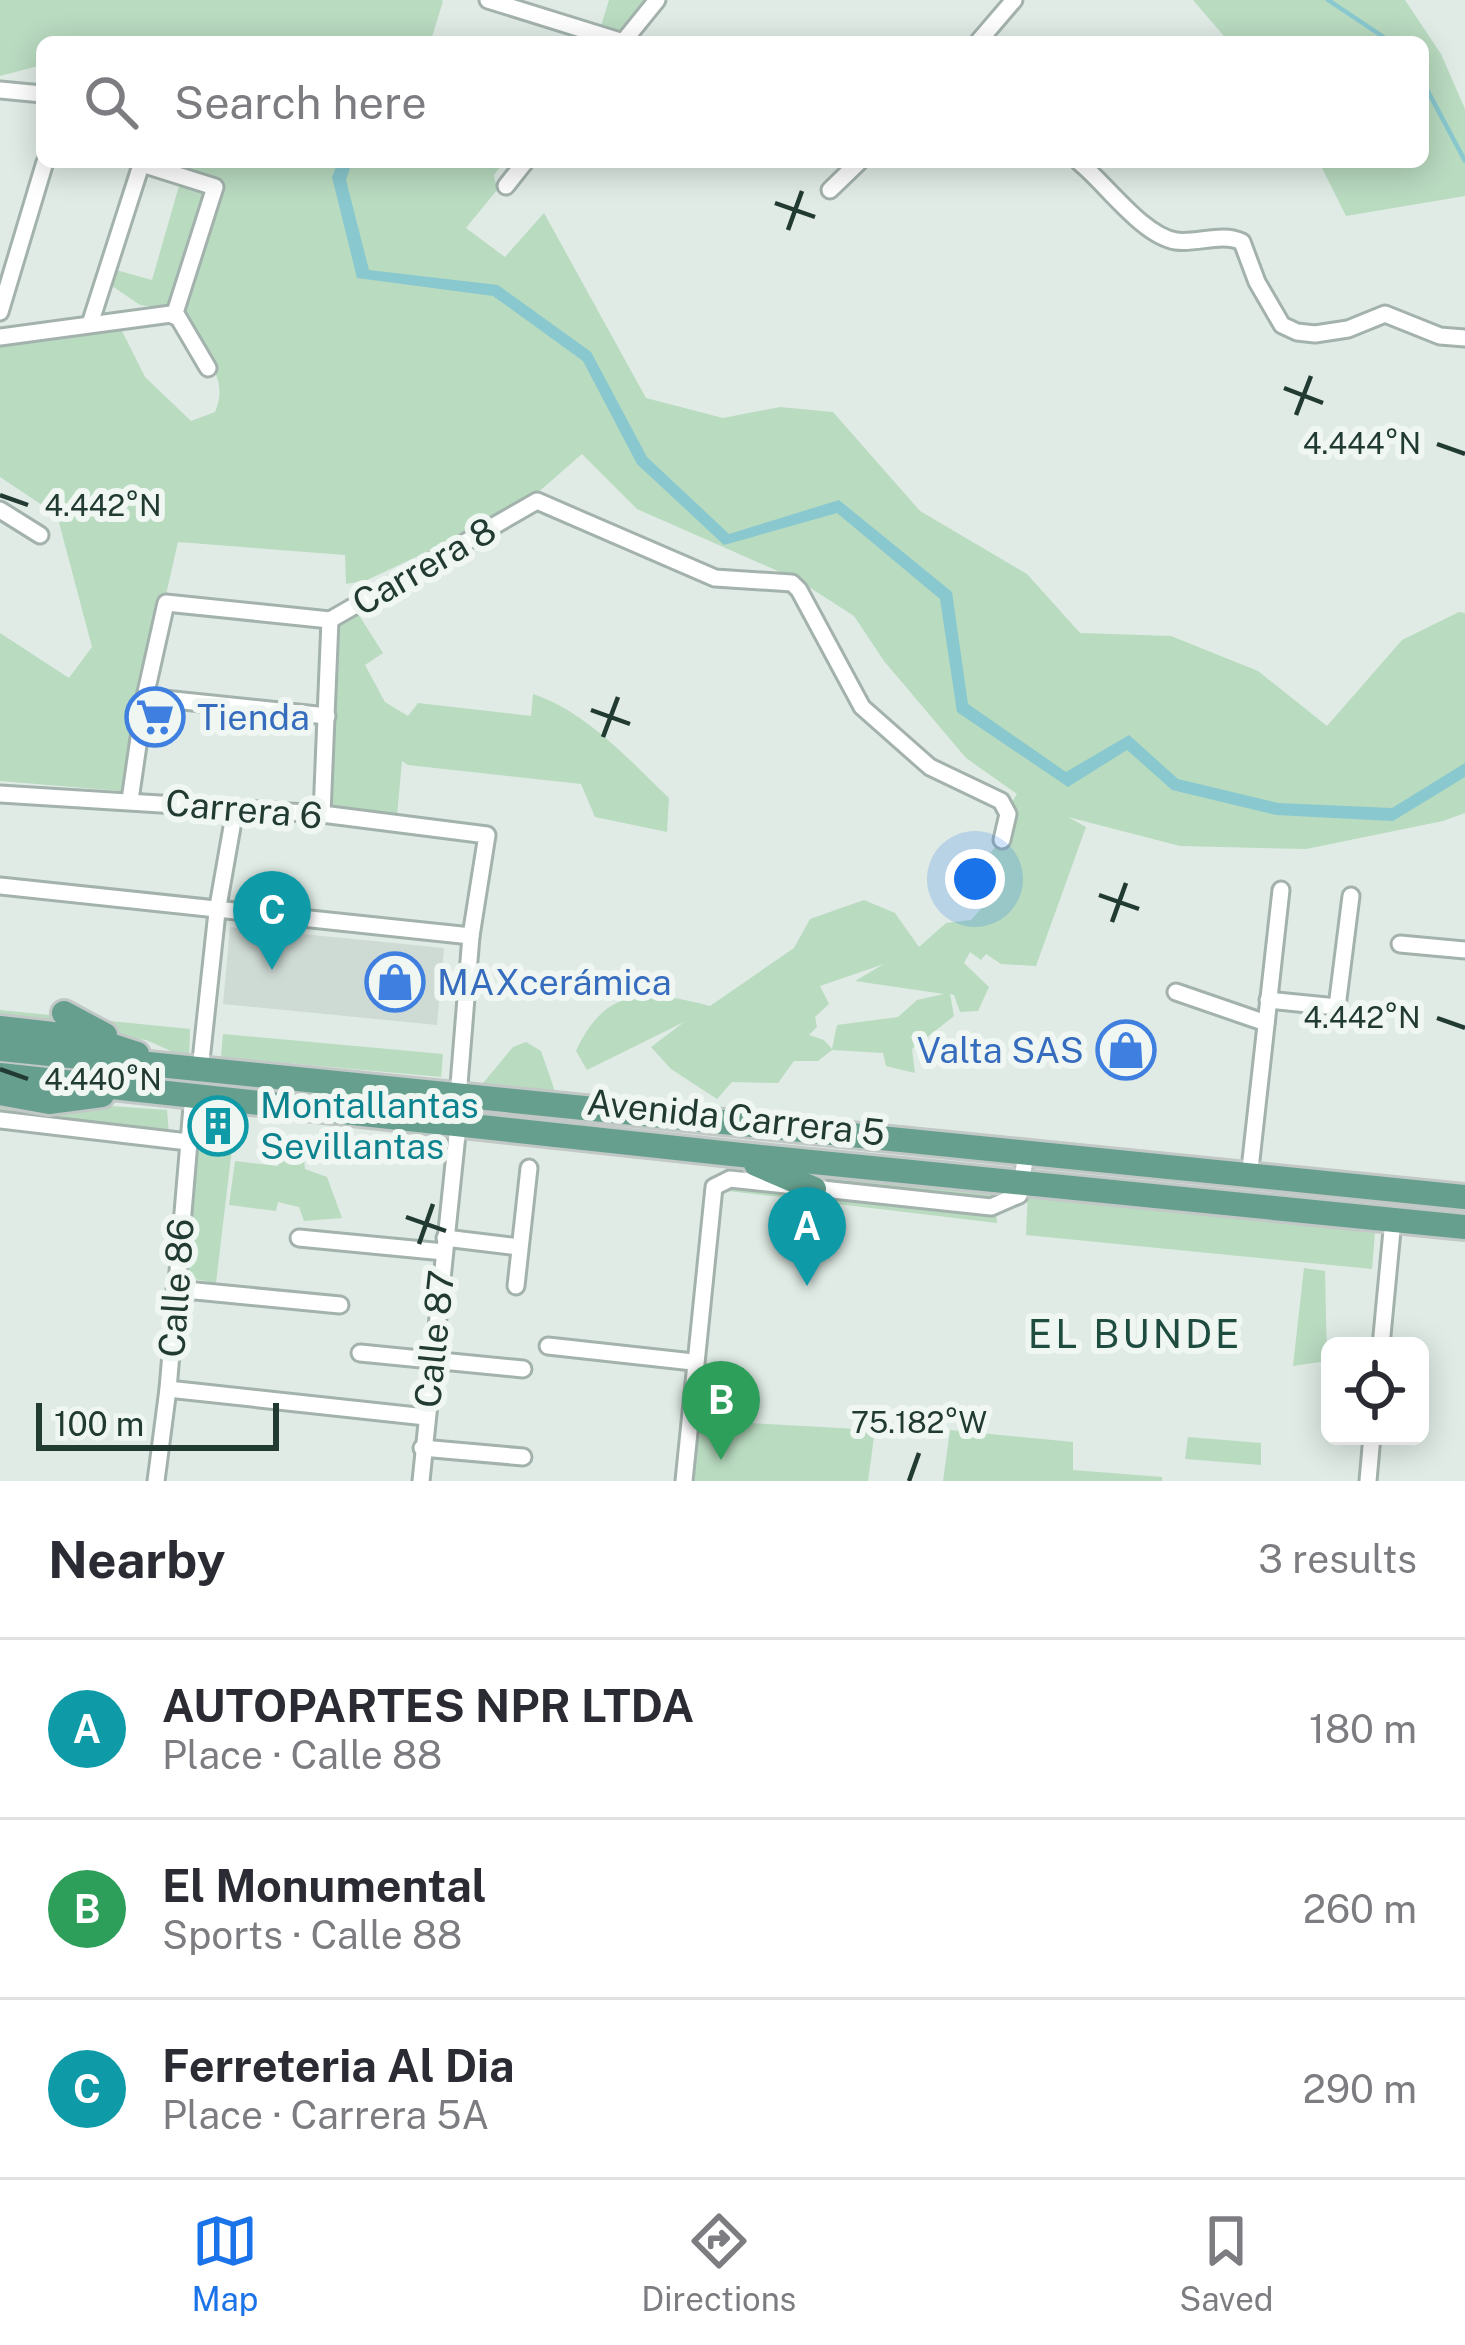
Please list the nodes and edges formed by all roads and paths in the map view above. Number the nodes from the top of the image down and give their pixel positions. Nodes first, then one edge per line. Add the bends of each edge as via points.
1 (488, 0) edge
2 (657, 0) edge
3 (1014, 0) edge
4 (523, 5) edge
5 (607, 36) edge
6 (628, 36) edge
7 (983, 36) edge
8 (0, 90) edge
9 (36, 93) edge
10 (43, 168) edge
11 (140, 168) edge
12 (157, 168) edge
13 (520, 168) edge
14 (853, 168) edge
15 (1085, 168) edge
16 (506, 186) dead end
17 (830, 190) dead end
18 (0, 312) edge
19 (174, 316) junction
20 (90, 324) junction
21 (0, 337) edge
22 (1465, 338) edge
23 (208, 368) dead end
24 (0, 510) edge
25 (40, 535) dead end
26 (330, 620) junction
27 (145, 697) junction
28 (327, 716) junction
29 (0, 794) edge
30 (130, 800) junction
31 (235, 810) junction
32 (322, 814) junction
33 (1002, 840) dead end
34 (0, 886) edge
35 (1281, 890) dead end
36 (1351, 896) dead end
37 (217, 912) junction
38 (471, 936) junction
39 (1400, 944) dead end
40 (1465, 950) edge
41 (1176, 992) dead end
42 (1268, 1000) junction
43 (64, 1013) dead end
44 (1266, 1024) junction
45 (0, 1028) edge
46 (121, 1048) junction
47 (0, 1049) edge
48 (160, 1066) junction
49 (0, 1075) edge
50 (196, 1083) junction
51 (128, 1088) junction
52 (0, 1093) edge
53 (458, 1096) junction
54 (0, 1120) edge
55 (458, 1125) junction
56 (188, 1142) junction
57 (732, 1154) junction
58 (1026, 1155) junction
59 (529, 1168) dead end
60 (1250, 1178) junction
61 (1024, 1182) junction
62 (814, 1189) junction
63 (1465, 1197) edge
64 (1393, 1220) junction
65 (1465, 1227) edge
66 (299, 1238) dead end
67 (445, 1245) junction
68 (519, 1247) junction
69 (516, 1286) dead end
70 (175, 1289) junction
71 (340, 1305) dead end
72 (1382, 1337) edge
73 (548, 1346) dead end
74 (360, 1353) dead end
75 (432, 1360) junction
76 (693, 1362) junction
77 (523, 1369) dead end
78 (168, 1389) junction
79 (426, 1417) junction
80 (1371, 1445) edge
81 (422, 1448) junction
82 (523, 1457) dead end
83 (156, 1481) edge
84 (421, 1481) edge
85 (684, 1481) edge
86 (1368, 1481) edge

1 - 4 street
2 - 6 street
3 - 7 street
4 - 5 street
8 - 9 street
10 - 18 street
11 - 20 street
12 - 19 street via 215,187
13 - 16 street
14 - 17 street
15 - 22 street via 1158,236 1242,242 1282,325 1297,332 1348,329 1385,314
19 - 20 street
19 - 23 street
20 - 21 street
24 - 25 street
26 - 27 street, Carrera 8 via 166,603
26 - 28 street
26 - 33 street, Carrera 8 via 536,501 715,578 791,583 862,707 930,767 1001,801 1008,814
27 - 28 street
27 - 30 street
28 - 32 street
29 - 30 street, Carrera 6
30 - 31 street, Carrera 6
31 - 32 street, Carrera 6
31 - 37 street, Calle 86
32 - 38 street, Carrera 6 via 487,836
34 - 37 street
35 - 42 street
36 - 42 street via 1337,1007
37 - 38 street
37 - 50 street, Calle 86
38 - 53 street
39 - 40 street
41 - 44 street
42 - 44 street
43 - 46 main road
44 - 60 street
45 - 46 main road, Avenida Carrera 5
46 - 48 main road, Avenida Carrera 5
47 - 48 main road, Avenida Carrera 5
48 - 50 main road, Avenida Carrera 5
49 - 51 main road, Avenida Carrera 5
50 - 51 main road, Avenida Carrera 5
50 - 53 main road, Avenida Carrera 5
50 - 55 main road, Avenida Carrera 5
50 - 56 street, Calle 86
51 - 52 main road via 49,1102
53 - 58 main road, Avenida Carrera 5
54 - 56 street
55 - 57 main road, Avenida Carrera 5
55 - 67 street, Calle 87
56 - 70 street, Calle 86
57 - 61 main road, Avenida Carrera 5
57 - 62 main road
58 - 60 main road, Avenida Carrera 5
58 - 61 street
59 - 68 street
60 - 63 main road, Avenida Carrera 5
61 - 62 street via 1019,1195 991,1207
61 - 64 main road, Avenida Carrera 5
62 - 76 street via 730,1179 714,1187
64 - 65 main road, Avenida Carrera 5
64 - 72 street
66 - 67 street
67 - 68 street
67 - 75 street, Calle 87
68 - 69 street
70 - 71 street
70 - 78 street, Calle 86
73 - 76 street
74 - 75 street
75 - 77 street
75 - 79 street, Calle 87
76 - 85 street
78 - 79 street
78 - 83 street, Calle 86
79 - 81 street, Calle 87
80 - 86 street
81 - 82 street
81 - 84 street, Calle 87

